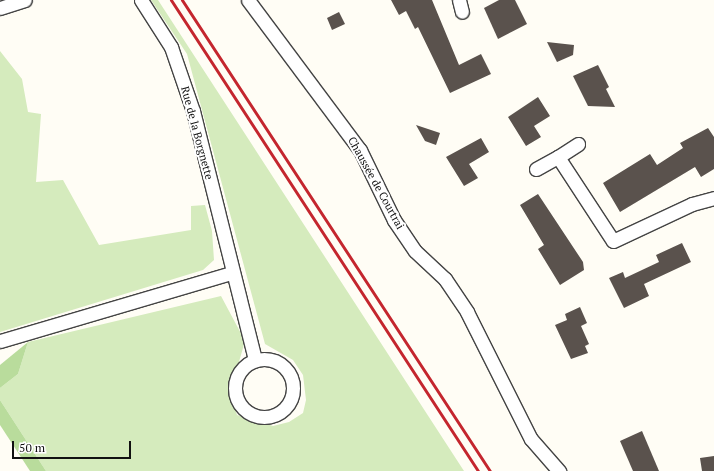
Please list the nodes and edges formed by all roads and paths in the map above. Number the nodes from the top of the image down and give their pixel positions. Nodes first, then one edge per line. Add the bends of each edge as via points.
1 (25, 0) edge
2 (141, 0) edge
3 (248, 0) edge
4 (0, 8) edge
5 (578, 144) dead end
6 (558, 157) junction
7 (536, 169) dead end
8 (714, 198) edge
9 (231, 273) junction
10 (0, 340) edge
11 (256, 360) junction
12 (559, 471) edge

1 - 4 street
2 - 9 street, Rue de la Borgnette via 171,47 193,111
3 - 12 street, Chaussée de Courtrai via 360,150 394,220 415,251 445,279 468,312 531,439
5 - 6 street
6 - 7 street
6 - 8 street via 613,241 692,204
9 - 10 street
9 - 11 street, Rue de la Borgnette
11 - 11 street via 243,368 236,380 236,394 249,414 271,417 289,405 293,380 277,362

